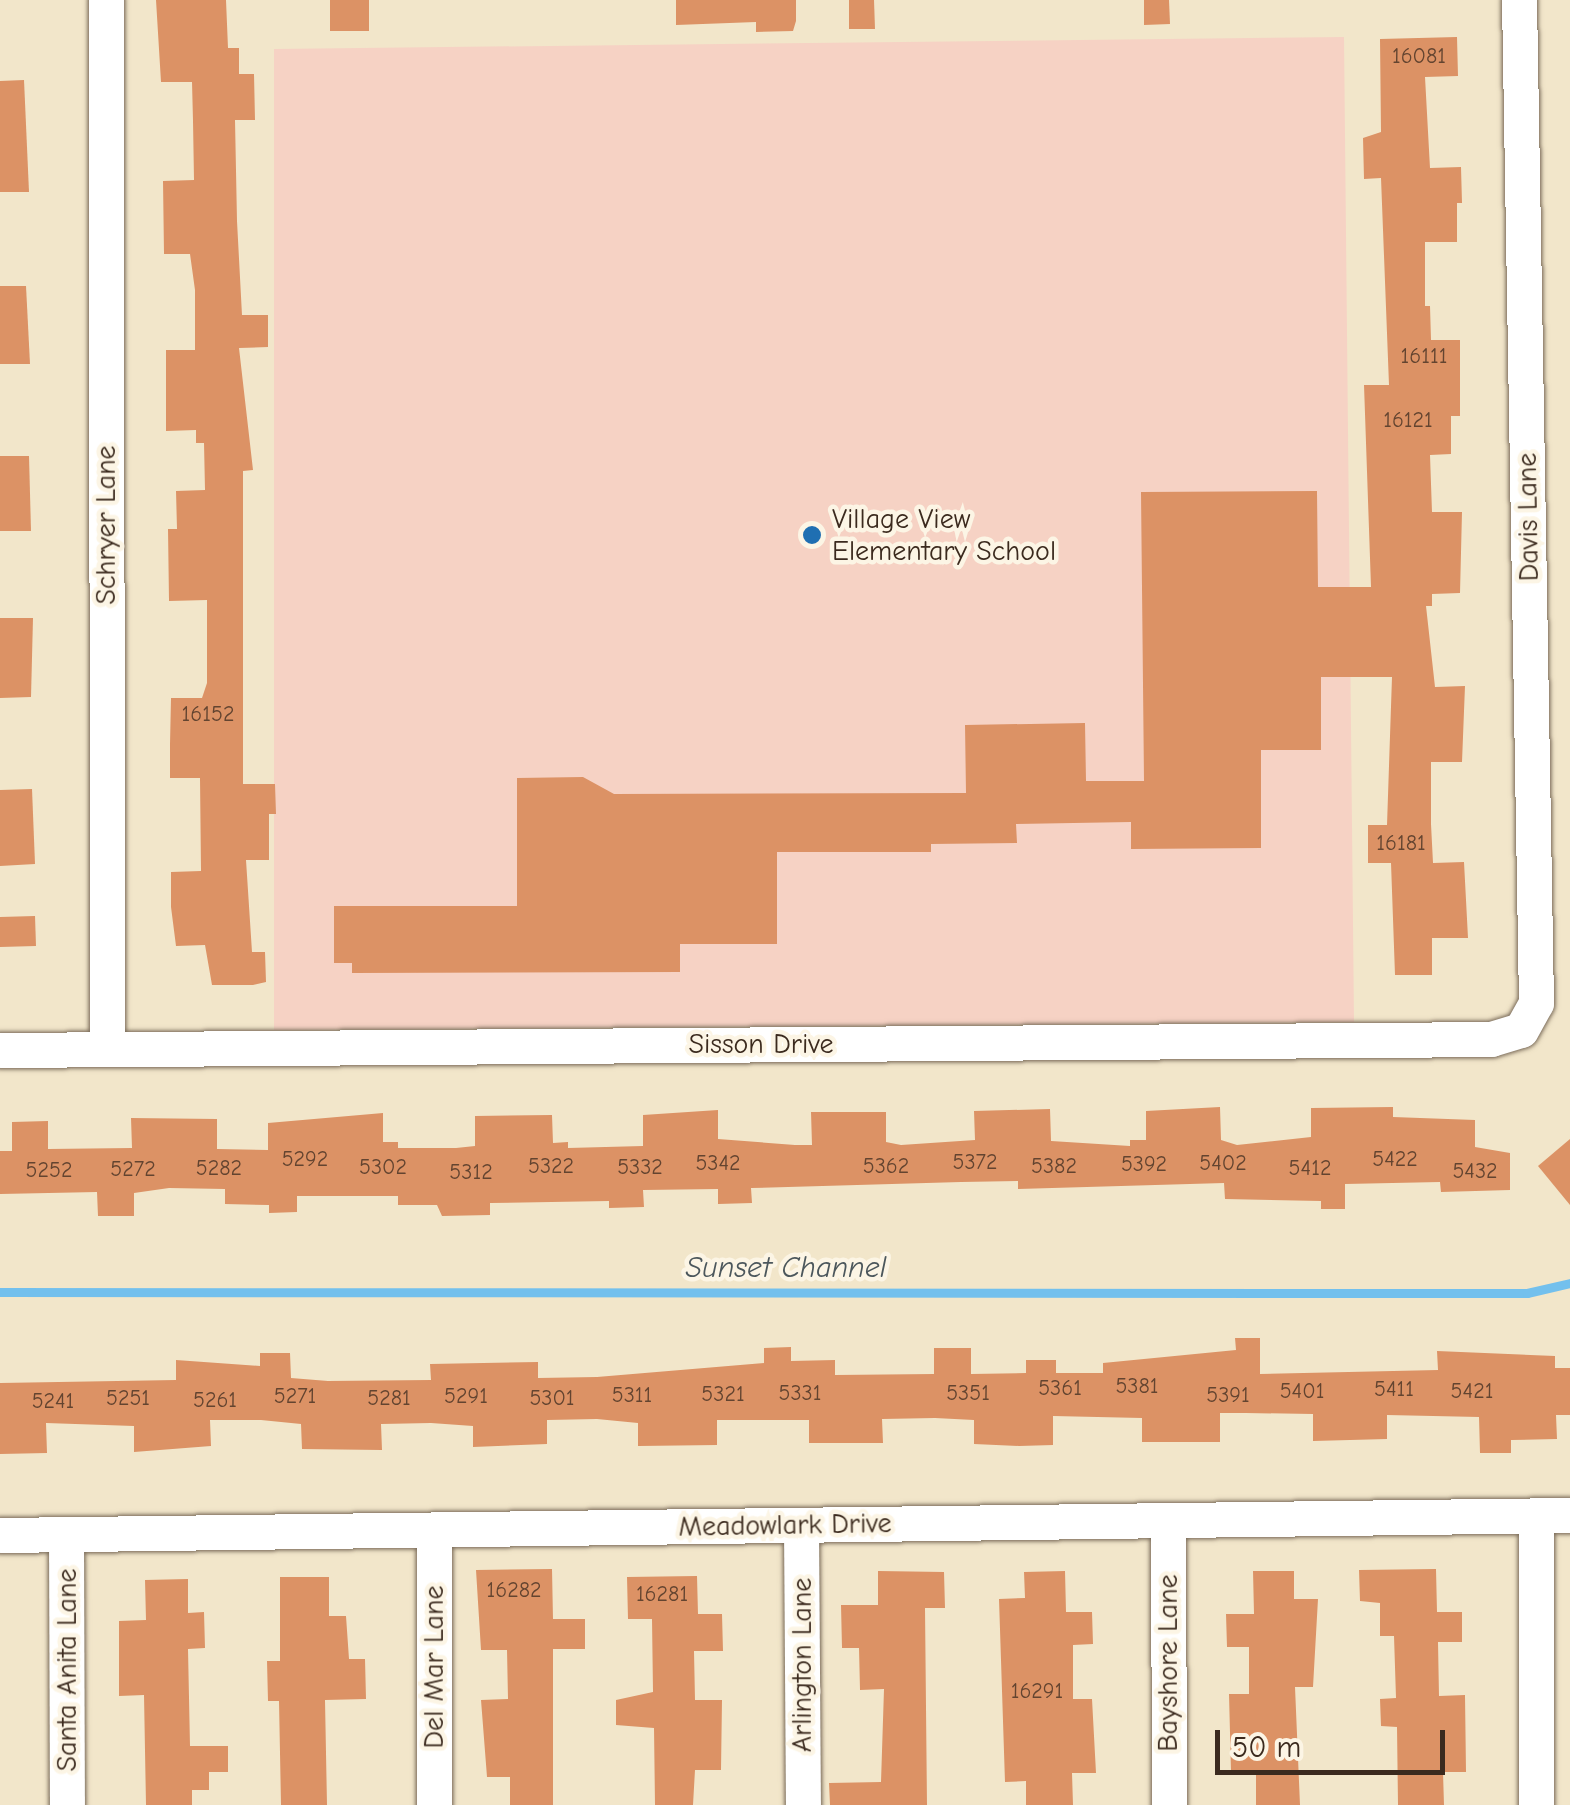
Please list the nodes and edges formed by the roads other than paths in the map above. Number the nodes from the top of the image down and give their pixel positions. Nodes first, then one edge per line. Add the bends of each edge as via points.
1 (106, 0) edge
2 (1520, 0) edge
3 (1521, 1030) joint
4 (107, 1049) junction
5 (0, 1050) edge
6 (1553, 1516) edge
7 (1168, 1521) junction
8 (801, 1525) junction
9 (434, 1530) junction
10 (66, 1534) junction
11 (0, 1535) edge
12 (67, 1805) edge
13 (434, 1805) edge
14 (802, 1805) edge
15 (1168, 1805) edge
16 (1536, 1805) edge

1 - 4 street, Schryer Lane
2 - 3 street, Davis Lane via 1536,1003
3 - 4 street, Sisson Drive via 1491,1040
4 - 5 street, Sisson Drive
6 - 7 street, Meadowlark Drive
6 - 16 street
7 - 8 street, Meadowlark Drive
7 - 15 street, Bayshore Lane
8 - 9 street, Meadowlark Drive
8 - 14 street, Arlington Lane
9 - 10 street, Meadowlark Drive
9 - 13 street, Del Mar Lane
10 - 11 street, Meadowlark Drive
10 - 12 street, Santa Anita Lane

